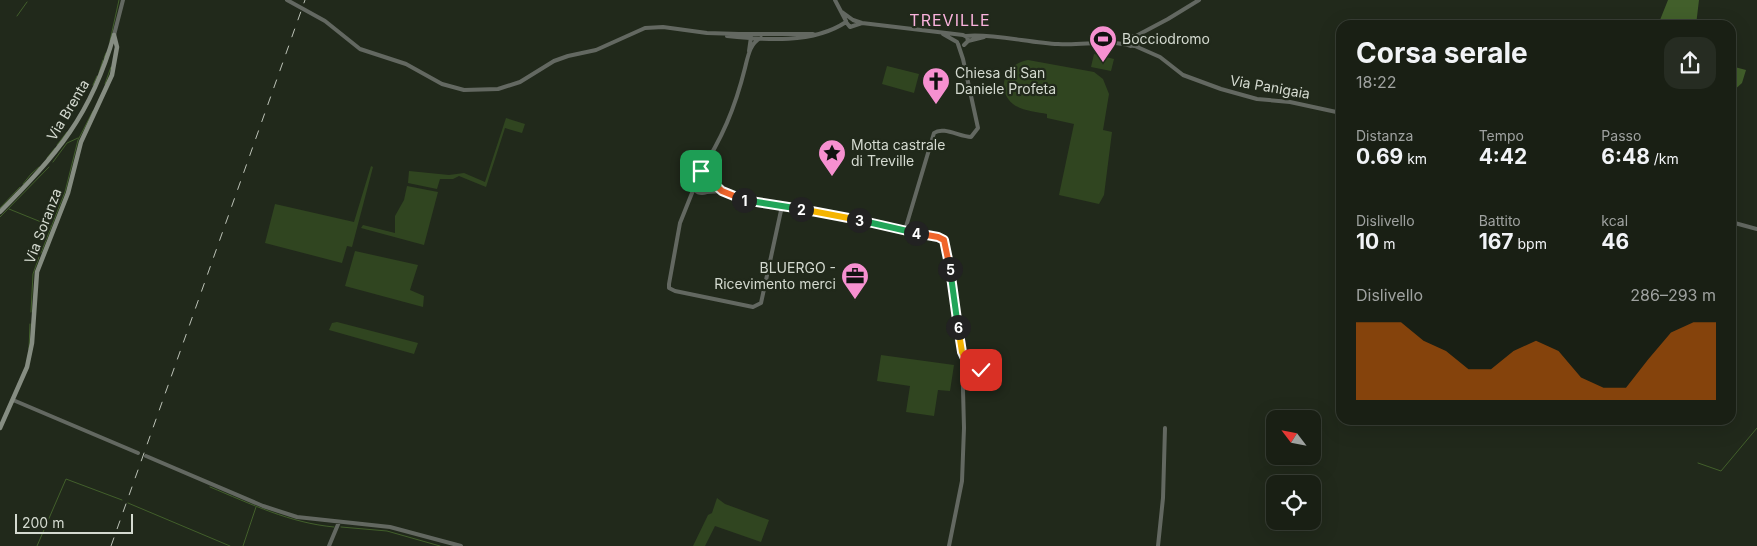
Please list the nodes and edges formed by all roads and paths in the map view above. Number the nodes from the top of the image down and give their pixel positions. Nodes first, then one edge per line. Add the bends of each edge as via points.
1 (123, 0) edge
2 (286, 0) edge
3 (835, 0) edge
4 (1199, 0) edge
5 (850, 22) junction
6 (1145, 31) junction
7 (707, 33) junction
8 (739, 34) junction
9 (767, 34) junction
10 (813, 34) junction
11 (941, 34) junction
12 (114, 36) junction
13 (963, 36) junction
14 (743, 37) junction
15 (751, 37) junction
16 (987, 37) junction
17 (1132, 37) junction
18 (761, 38) junction
19 (968, 41) junction
20 (1139, 41) junction
21 (957, 43) junction
22 (1116, 43) junction
23 (751, 44) junction
24 (964, 46) junction
25 (1133, 46) junction
26 (1144, 49) junction
27 (963, 60) junction
28 (1336, 112) edge
29 (708, 160) junction
30 (698, 174) junction
31 (708, 175) junction
32 (712, 182) junction
33 (694, 188) junction
34 (722, 191) junction
35 (700, 192) junction
36 (707, 192) junction
37 (690, 202) junction
38 (782, 206) junction
39 (0, 212) edge
40 (1736, 223) edge
41 (1757, 229) edge
42 (905, 230) junction
43 (962, 352) junction
44 (969, 365) junction
45 (962, 369) junction
46 (969, 373) junction
47 (963, 389) junction
48 (13, 400) junction
49 (0, 428) edge
50 (1165, 428) dead end
51 (138, 453) dead end
52 (146, 456) dead end
53 (339, 522) junction
54 (329, 546) edge
55 (461, 546) edge
56 (949, 546) edge
57 (1158, 546) edge

1 - 12 street, Via Brenta
2 - 7 street via 325,21 360,49 406,64 442,84 464,90 498,89 520,82 554,61 596,50 638,30 663,27
3 - 5 street
4 - 6 street
5 - 10 street
5 - 11 street
6 - 17 street
6 - 20 street
7 - 8 street
7 - 14 street
8 - 9 street
8 - 15 street
9 - 10 street
9 - 15 street
10 - 18 street via 804,38
11 - 13 street
11 - 21 street
12 - 39 main road, Via Brenta via 96,87 73,128 46,164
12 - 48 main road, Via Soranza via 117,47 112,75 81,142 68,193 37,272 32,350
13 - 16 street
13 - 19 street
13 - 21 street via 958,36
14 - 15 street
14 - 23 street
15 - 18 street
15 - 23 street
16 - 19 street
16 - 22 street via 1064,45
17 - 20 street
17 - 22 street
17 - 25 street via 1129,42
18 - 23 street
19 - 24 street
20 - 25 street
20 - 26 street
21 - 24 street
21 - 27 street
22 - 25 street, Via Panigaia
23 - 29 street via 734,109
24 - 27 street
25 - 26 street, Via Panigaia
26 - 28 street, Via Panigaia via 1183,75 1212,87 1257,99
27 - 42 street via 978,128 971,137 944,130 934,133
29 - 30 street
29 - 31 street
30 - 31 street
30 - 33 street
31 - 32 street
32 - 34 street
32 - 36 street
33 - 35 street
33 - 37 street
34 - 36 street
34 - 38 street via 750,202
35 - 36 street
35 - 37 street
37 - 38 street via 680,223 669,288 753,307 762,300
38 - 42 street
40 - 41 street
42 - 43 street via 944,240
43 - 44 street
43 - 45 street
44 - 45 street
44 - 46 street
44 - 46 street via 981,370
45 - 46 street
45 - 47 street
46 - 47 street
47 - 56 street via 962,481
48 - 49 main road, Via Soranza
48 - 51 street
50 - 57 street
52 - 53 street via 281,512
53 - 54 street
53 - 55 street via 390,527

